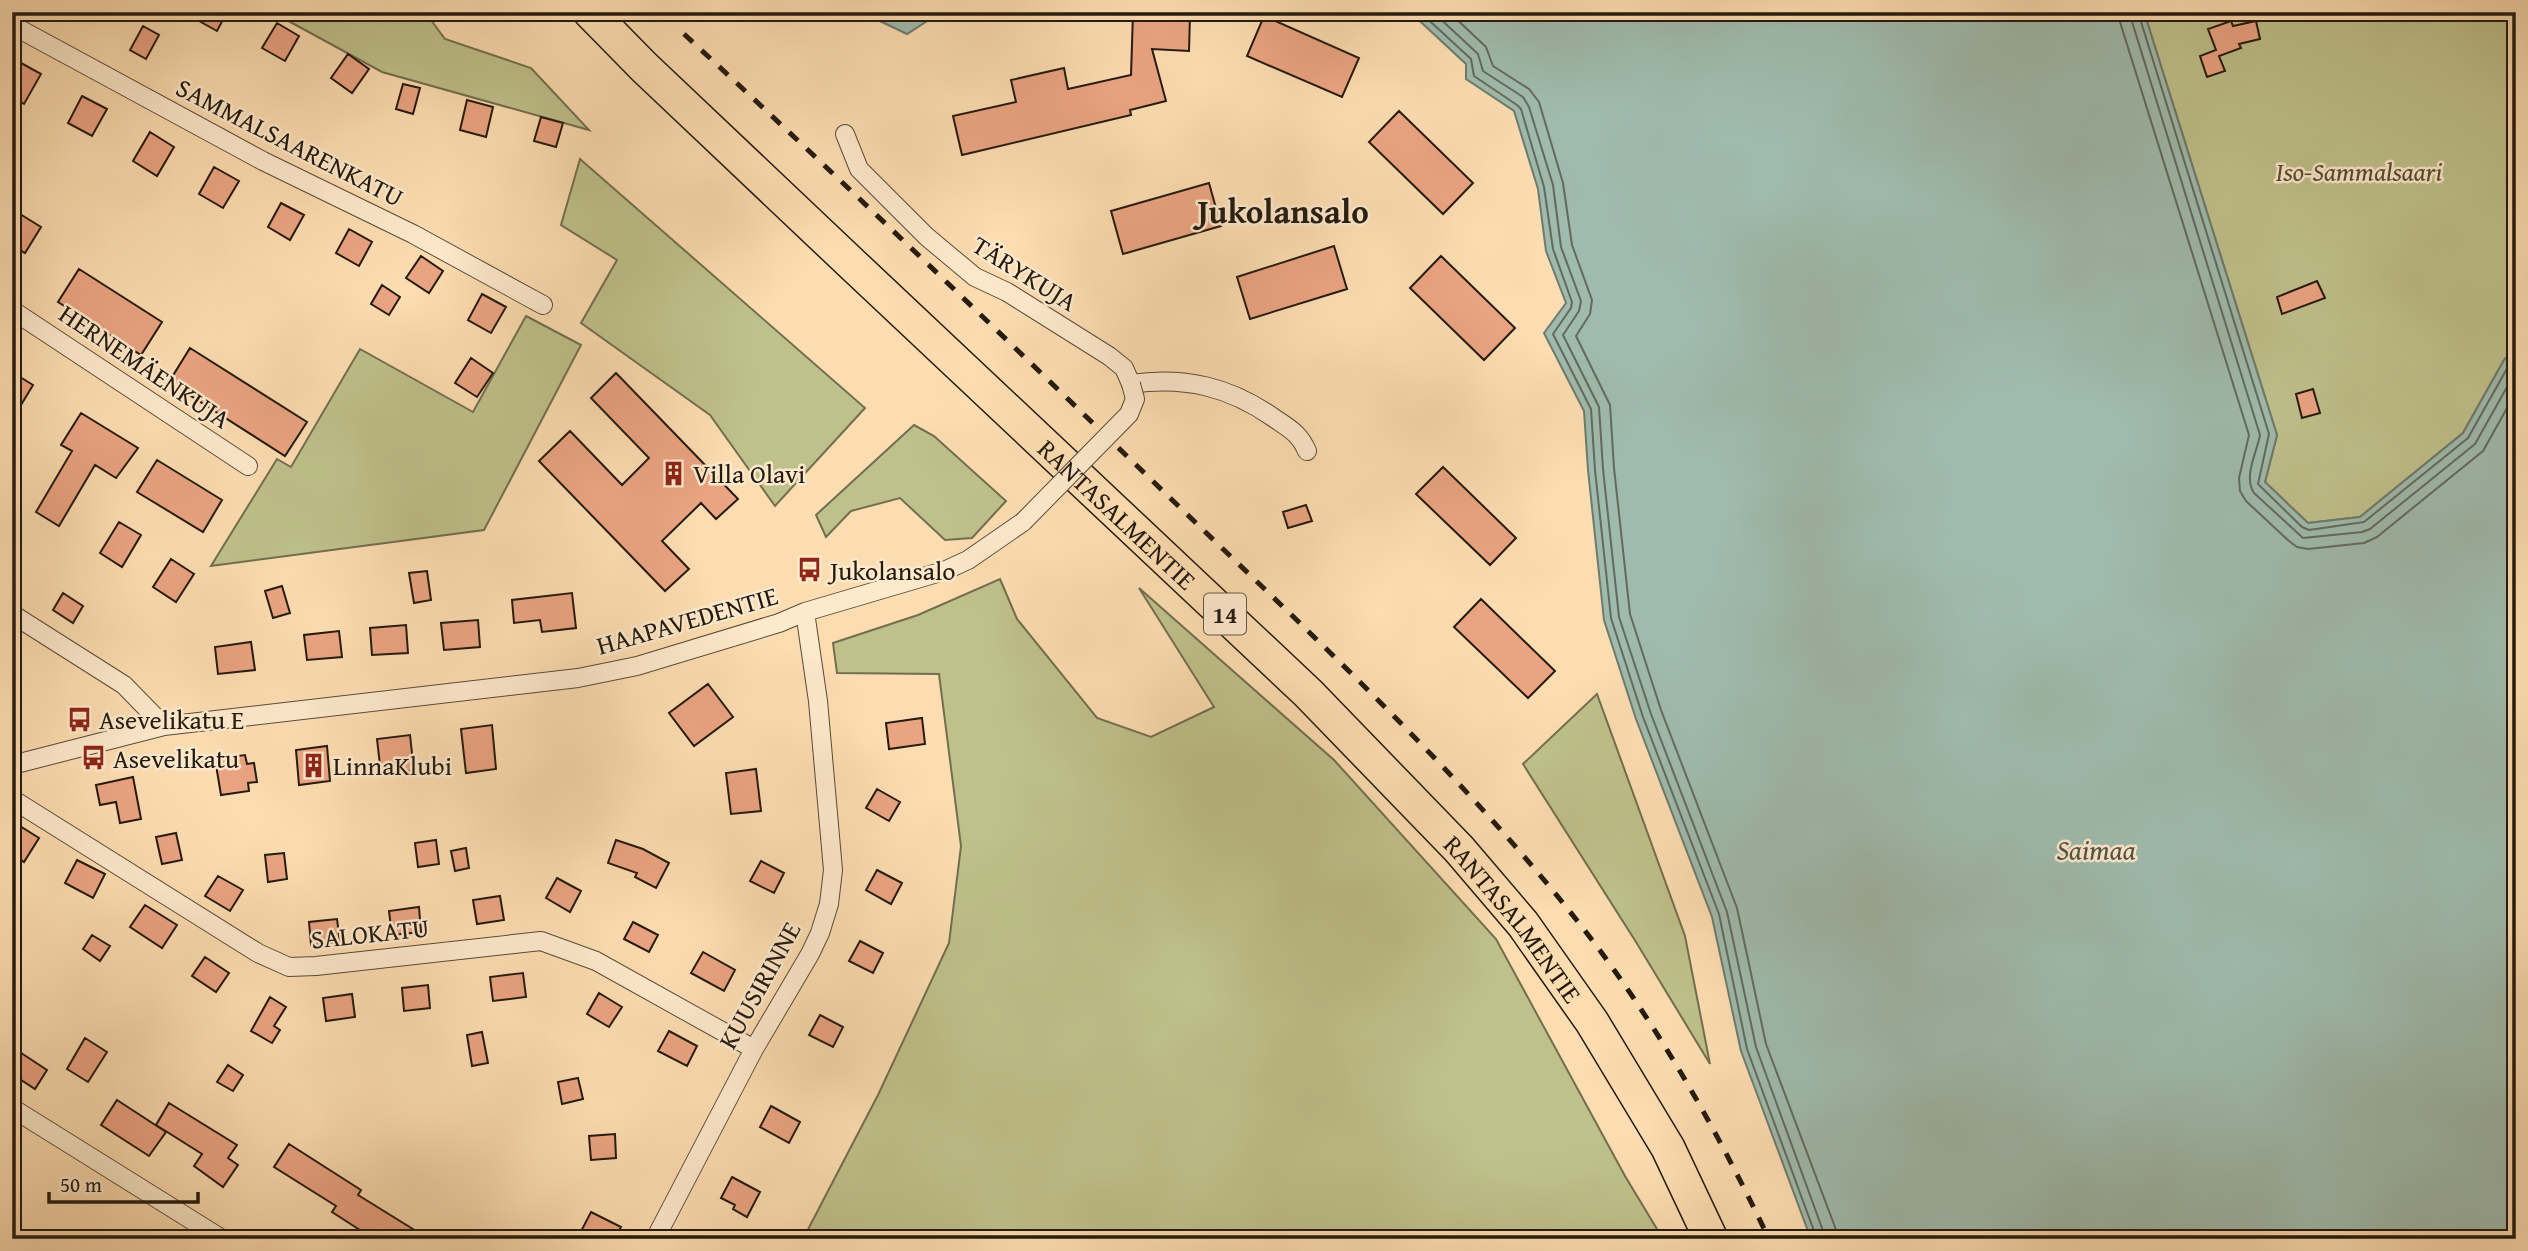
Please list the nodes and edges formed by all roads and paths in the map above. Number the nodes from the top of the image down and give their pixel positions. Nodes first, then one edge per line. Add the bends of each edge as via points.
1 (578, 12) edge
2 (590, 12) edge
3 (12, 25) edge
4 (644, 67) junction
5 (845, 134) dead end
6 (543, 306) dead end
7 (12, 310) edge
8 (1132, 384) junction
9 (1307, 451) dead end
10 (248, 466) dead end
11 (805, 612) junction
12 (12, 614) edge
13 (164, 726) junction
14 (12, 765) edge
15 (12, 799) edge
16 (754, 1049) junction
17 (12, 1108) edge
18 (222, 1239) edge
19 (654, 1239) edge
20 (1711, 1239) edge

1 - 4 highway, RANTASALMENTIE / 14
2 - 4 highway, RANTASALMENTIE / 14
3 - 6 street, SAMMALSAARENKATU
4 - 20 highway, RANTASALMENTIE / 14 via 1308,692 1459,849 1523,924 1592,1022 1668,1148
5 - 8 street, TÄRYKUJA via 859,169 928,237 975,277 1109,356 1124,368
7 - 10 street, HERNEMÄENKUJA
8 - 9 street via 1158,380 1226,391 1300,435
8 - 11 street, HAAPAVEDENTIE, bridge via 1135,399 1129,414 1023,522 968,561
11 - 13 street, HAAPAVEDENTIE via 637,666 578,678
11 - 16 street, KUUSIRINNE via 833,870 820,933
12 - 13 street via 124,685
13 - 14 street, HAAPAVEDENTIE
15 - 16 street, SALOKATU via 258,953 289,967 541,941 596,961
16 - 19 street, KUUSIRINNE
17 - 18 street

